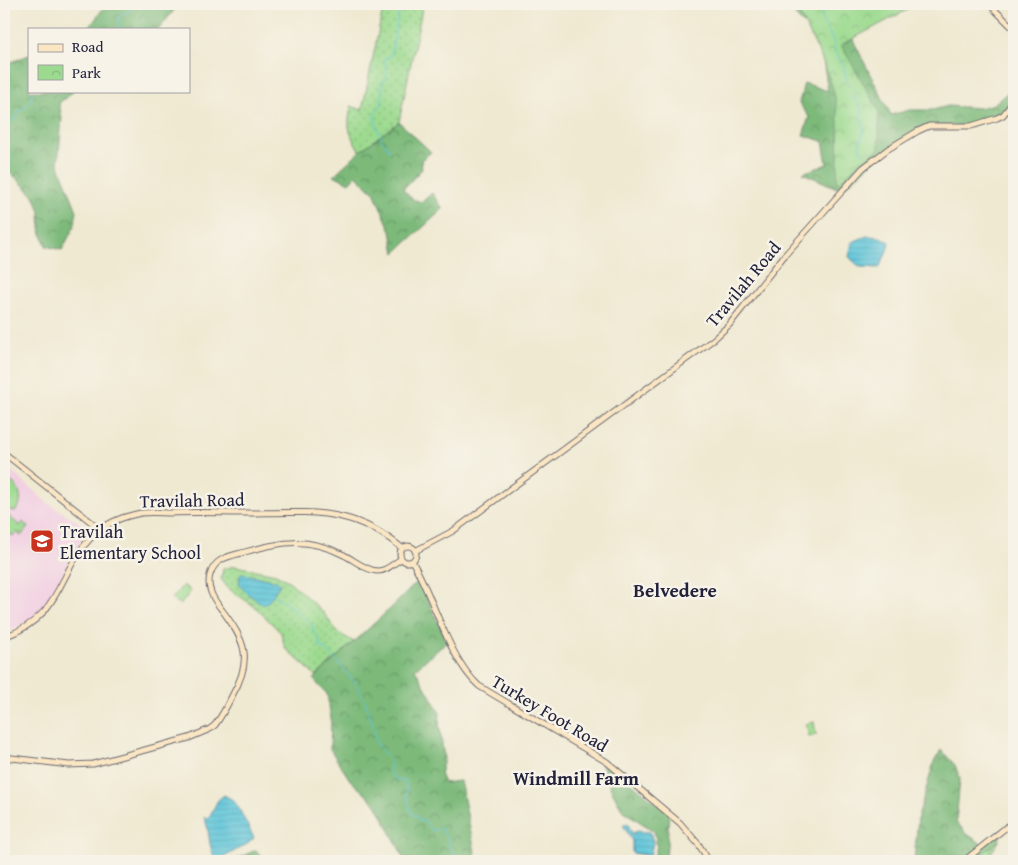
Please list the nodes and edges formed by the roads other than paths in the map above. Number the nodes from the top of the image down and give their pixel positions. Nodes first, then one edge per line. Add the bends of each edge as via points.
1 (989, 4) edge
2 (1014, 29) edge
3 (1014, 101) edge
4 (4, 452) edge
5 (100, 529) junction
6 (402, 548) junction
7 (415, 551) junction
8 (401, 559) junction
9 (412, 561) junction
10 (4, 637) edge
11 (4, 757) edge
12 (1014, 821) edge
13 (709, 861) edge
14 (964, 861) edge

1 - 2 main road
3 - 7 main road, Travilah Road via 1003,115 971,126 929,126 869,163 714,339 453,531
4 - 5 main road
5 - 6 main road, Travilah Road via 119,519 144,513 318,514 357,522
5 - 10 main road via 80,551 45,611 20,630
6 - 7 main road via 409,546
6 - 8 main road
7 - 9 main road
8 - 9 main road
8 - 11 main road via 385,570 376,571 326,547 302,542 276,544 220,559 212,570 209,585 237,632 245,662 239,683 215,725 189,738 92,764 69,765
9 - 13 main road, Turkey Foot Road via 457,657 472,680 607,762 680,823 700,845
12 - 14 main road

